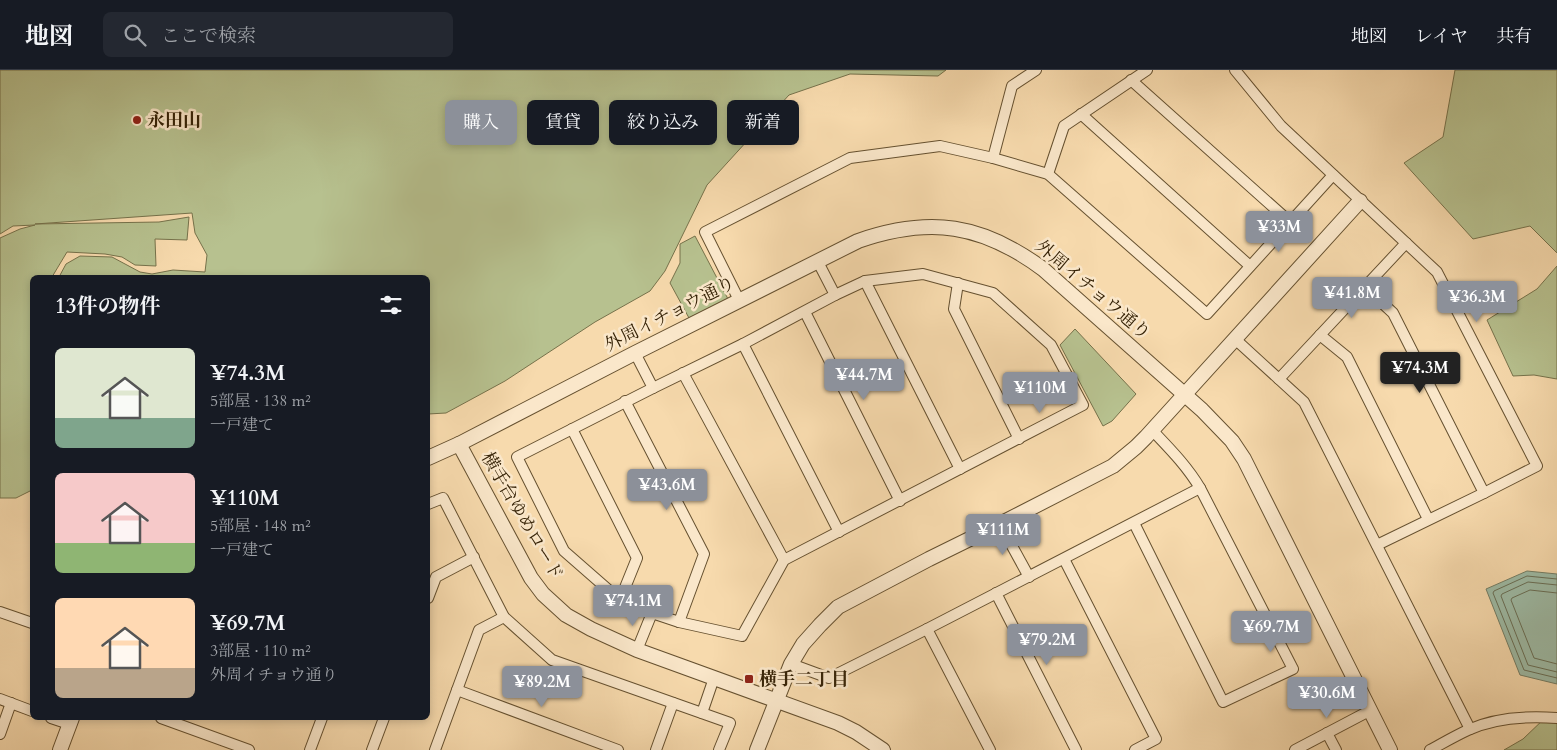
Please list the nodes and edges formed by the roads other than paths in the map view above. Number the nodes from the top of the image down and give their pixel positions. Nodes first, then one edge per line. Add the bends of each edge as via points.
1 (1036, 70) edge
2 (1147, 70) edge
3 (1235, 70) edge
4 (1131, 80) junction
5 (1081, 114) junction
6 (993, 158) junction
7 (1048, 174) junction
8 (1333, 175) junction
9 (1360, 201) junction
10 (1290, 222) junction
11 (1406, 242) junction
12 (818, 262) junction
13 (1250, 266) junction
14 (865, 281) junction
15 (958, 283) junction
16 (1365, 287) junction
17 (835, 295) junction
18 (739, 300) junction
19 (805, 312) junction
20 (1320, 335) junction
21 (1235, 339) junction
22 (743, 344) junction
23 (635, 353) junction
24 (684, 373) junction
25 (1279, 379) junction
26 (653, 388) junction
27 (1184, 394) junction
28 (625, 402) junction
29 (572, 429) junction
30 (1152, 430) junction
31 (1019, 439) junction
32 (459, 444) junction
33 (430, 457) edge
34 (960, 469) junction
35 (1200, 488) junction
36 (1484, 493) junction
37 (900, 501) junction
38 (430, 503) edge
39 (1428, 519) junction
40 (1134, 523) junction
41 (1000, 524) junction
42 (839, 532) junction
43 (1376, 544) junction
44 (474, 557) junction
45 (1064, 559) junction
46 (784, 560) junction
47 (1029, 576) junction
48 (430, 593) edge
49 (996, 593) junction
50 (620, 600) junction
51 (0, 612) edge
52 (652, 613) junction
53 (504, 617) junction
54 (30, 622) edge
55 (679, 622) junction
56 (927, 629) junction
57 (637, 650) junction
58 (791, 664) junction
59 (714, 678) junction
60 (457, 690) junction
61 (0, 699) edge
62 (776, 700) junction
63 (10, 703) junction
64 (673, 703) junction
65 (30, 710) edge
66 (1371, 710) junction
67 (702, 713) junction
68 (1557, 718) edge
69 (166, 720) edge
70 (321, 720) edge
71 (383, 720) edge
72 (71, 721) edge
73 (1470, 729) junction
74 (1327, 733) junction
75 (0, 734) edge
76 (437, 749) edge
77 (60, 750) edge
78 (249, 750) edge
79 (310, 750) edge
80 (372, 750) edge
81 (618, 750) edge
82 (656, 750) edge
83 (719, 750) edge
84 (757, 750) edge
85 (883, 750) edge
86 (990, 750) edge
87 (1076, 750) edge
88 (1135, 750) edge
89 (1295, 750) edge
90 (1336, 750) edge
91 (1390, 750) edge
92 (1430, 750) edge

1 - 6 street via 1012,86
2 - 4 street
3 - 8 street via 1281,126
4 - 5 street
4 - 10 street
5 - 7 street via 1064,126
5 - 13 street
6 - 7 street
6 - 18 street via 940,146 850,158 705,232
7 - 13 street via 1207,314
8 - 9 street
8 - 10 street
9 - 11 street
9 - 21 street
10 - 13 street
11 - 16 street
11 - 36 street via 1436,272 1538,466
12 - 17 street
12 - 18 street, 外周イチョウ通り
12 - 27 street, 外周イチョウ通り via 858,241 896,229 939,226 990,238 1026,256 1043,269
14 - 15 street via 923,274
14 - 17 street
14 - 34 street
15 - 31 street via 954,309
15 - 31 street via 994,293 1051,345 1083,405
16 - 20 street
16 - 36 street via 1393,313
17 - 19 street
18 - 23 street, 外周イチョウ通り
19 - 22 street
19 - 37 street
20 - 25 street
20 - 39 street via 1348,357
21 - 25 street
21 - 27 street
22 - 24 street
22 - 42 street
23 - 26 street
23 - 32 street, 外周イチョウ通り
24 - 26 street
24 - 46 street
25 - 43 street via 1304,402
26 - 28 street
27 - 30 street
27 - 66 street, 外周イチョウ通り via 1232,441 1244,459
28 - 29 street
28 - 55 street via 704,554
29 - 50 street via 637,558
29 - 50 street via 516,457 564,551
30 - 35 street via 1189,470
30 - 41 street via 1113,466
31 - 34 street
32 - 33 street, 外周イチョウ通り
32 - 57 street, 横手台ゆめロード via 543,594 591,630
34 - 37 street
35 - 40 street
35 - 40 street via 1293,668 1223,702
36 - 39 street
37 - 42 street
38 - 44 street via 443,498
39 - 43 street
40 - 45 street
41 - 47 street
41 - 58 street via 838,607 804,644
42 - 46 street
43 - 73 street
44 - 48 street via 436,577
44 - 53 street
45 - 47 street
45 - 88 street via 1156,739
46 - 55 street via 742,636
47 - 49 street
49 - 56 street
49 - 87 street
50 - 52 street
51 - 54 street
52 - 55 street
52 - 57 street
53 - 60 street via 480,630
53 - 64 street via 552,660
56 - 58 street via 829,678
56 - 86 street
57 - 59 street, 横手台ゆめロード
58 - 62 street
59 - 62 street, 横手台ゆめロード
59 - 67 street
60 - 76 street
60 - 81 street
61 - 63 street
62 - 84 street
62 - 85 street, 横手台ゆめロード via 838,723
63 - 65 street
63 - 75 street
64 - 67 street
64 - 82 street
66 - 74 street
66 - 91 street, 外周イチョウ通り
67 - 83 street via 730,723
68 - 73 street via 1522,717
69 - 78 street
70 - 79 street
71 - 80 street
72 - 77 street
73 - 92 street
74 - 89 street
74 - 90 street

